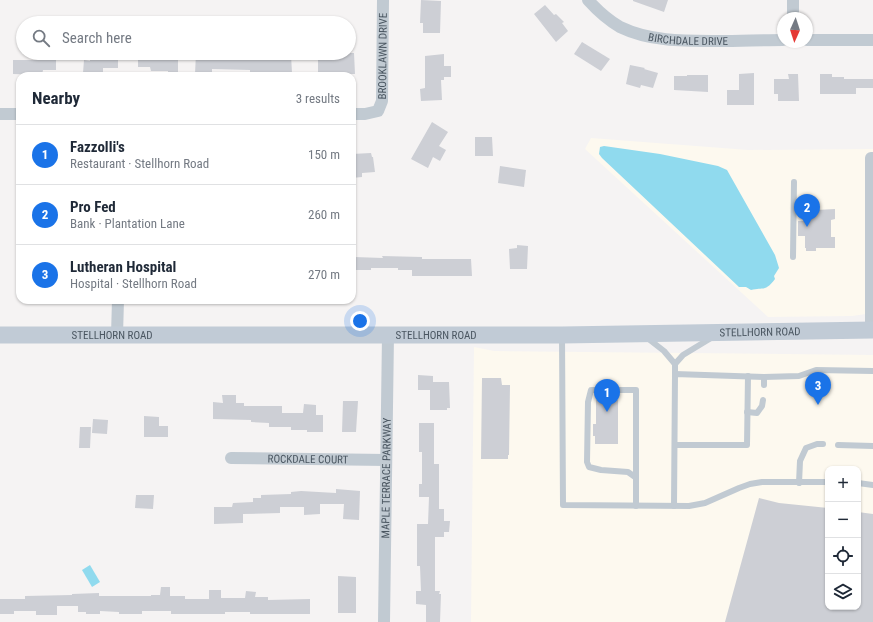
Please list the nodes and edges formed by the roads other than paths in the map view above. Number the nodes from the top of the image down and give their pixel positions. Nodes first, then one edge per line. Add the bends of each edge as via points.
1 (383, 0) edge
2 (588, 0) edge
3 (793, 0) edge
4 (793, 12) edge
5 (777, 40) edge
6 (813, 40) edge
7 (873, 40) edge
8 (0, 114) edge
9 (16, 114) edge
10 (356, 114) edge
11 (873, 158) edge
12 (794, 182) dead end
13 (872, 191) edge
14 (793, 257) dead end
15 (872, 275) edge
16 (118, 304) edge
17 (872, 331) edge
18 (719, 333) junction
19 (642, 334) junction
20 (0, 335) edge
21 (118, 335) junction
22 (388, 335) junction
23 (562, 335) junction
24 (675, 364) junction
25 (873, 371) edge
26 (676, 374) junction
27 (748, 376) junction
28 (764, 377) junction
29 (764, 385) dead end
30 (763, 400) dead end
31 (747, 412) junction
32 (675, 444) junction
33 (823, 444) dead end
34 (838, 445) dead end
35 (873, 446) edge
36 (231, 458) dead end
37 (386, 460) junction
38 (636, 477) junction
39 (799, 482) junction
40 (825, 482) edge
41 (861, 483) edge
42 (873, 485) edge
43 (636, 506) junction
44 (674, 506) junction
45 (384, 622) edge

1 - 10 street, BROOKLAWN DRIVE via 382,102 378,111
2 - 5 street, BIRCHDALE DRIVE via 600,13 641,35 691,41
3 - 4 street
6 - 7 street
8 - 9 street
11 - 13 street
12 - 14 lane
13 - 15 street
15 - 17 street
16 - 21 street
17 - 18 main road, STELLHORN ROAD
18 - 19 main road, STELLHORN ROAD
18 - 24 lane via 683,355
19 - 23 main road, STELLHORN ROAD
19 - 24 lane via 664,351
20 - 21 main road, STELLHORN ROAD
21 - 22 main road, STELLHORN ROAD
22 - 23 main road, STELLHORN ROAD
22 - 37 street, MAPLE TERRACE PARKWAY
23 - 43 lane via 563,505
24 - 26 lane
25 - 28 lane via 816,370 799,376
26 - 27 lane
26 - 32 lane
27 - 28 lane
27 - 31 lane
28 - 29 lane
30 - 31 lane via 757,413
31 - 32 lane via 747,445
32 - 44 lane
33 - 39 lane via 806,448 800,461
34 - 35 lane
36 - 37 street, ROCKDALE COURT
37 - 45 street, MAPLE TERRACE PARKWAY
38 - 38 lane via 636,390 591,390 588,402 588,467 628,472
38 - 43 lane
39 - 40 lane
39 - 44 lane via 750,484 705,503
41 - 42 lane
43 - 44 lane

